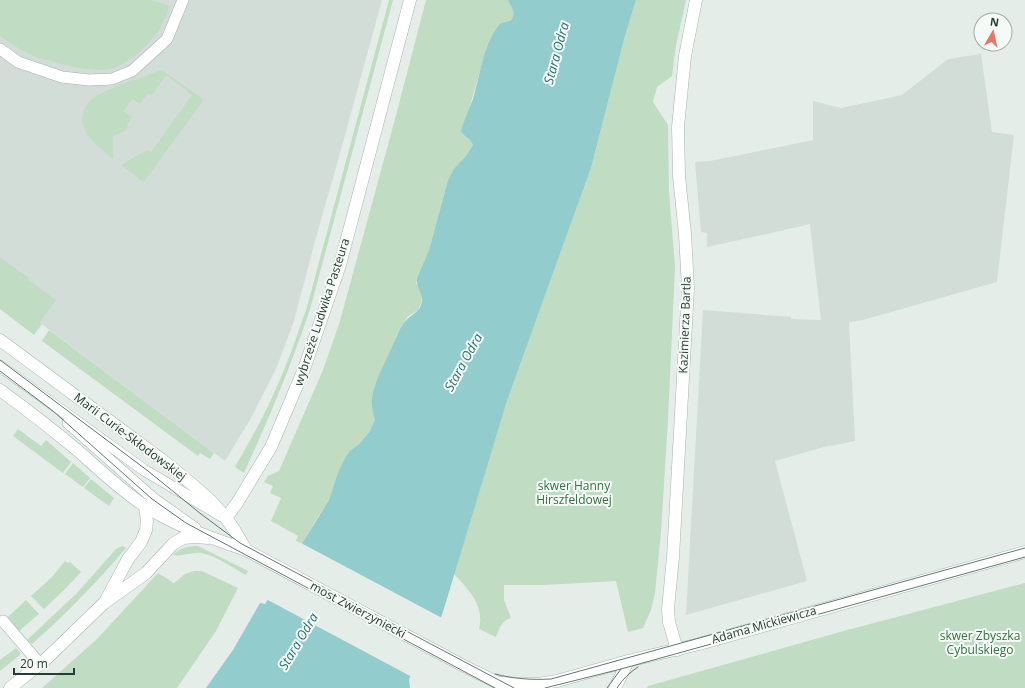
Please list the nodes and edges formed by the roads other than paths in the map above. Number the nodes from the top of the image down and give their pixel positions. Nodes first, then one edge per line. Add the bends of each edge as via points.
1 (183, 0) edge
2 (410, 0) edge
3 (696, 0) edge
4 (0, 49) edge
5 (0, 340) edge
6 (0, 366) edge
7 (31, 389) junction
8 (0, 390) edge
9 (145, 506) junction
10 (226, 518) junction
11 (210, 538) junction
12 (1025, 552) edge
13 (250, 553) junction
14 (104, 603) junction
15 (3, 621) dead end
16 (677, 650) junction
17 (628, 661) junction
18 (40, 664) junction
19 (504, 686) edge
20 (10, 688) edge
21 (615, 688) edge

1 - 4 lane via 167,40 132,72 112,79 89,80 62,76 18,62
2 - 10 street, wybrzeże Ludwika Pasteura via 340,265 304,369 271,447
3 - 16 street, Kazimierza Bartla via 685,56 678,127 679,176 688,288 668,609
5 - 10 street, Marii Curie-Skłodowskiej via 161,459 211,501
6 - 7 lane
7 - 10 lane via 144,470
7 - 11 lane via 154,499
8 - 9 street
9 - 11 street
9 - 14 street via 147,521 141,542 128,559
10 - 13 street, Marii Curie-Skłodowskiej
11 - 13 street
11 - 14 street via 183,538 173,544 146,573
12 - 16 street, Adama Mickiewicza
13 - 19 street, most Zwierzyniecki
14 - 18 street
15 - 18 lane
16 - 17 street, Adama Mickiewicza
17 - 19 street, Adama Mickiewicza via 557,681
17 - 21 street
18 - 20 street

